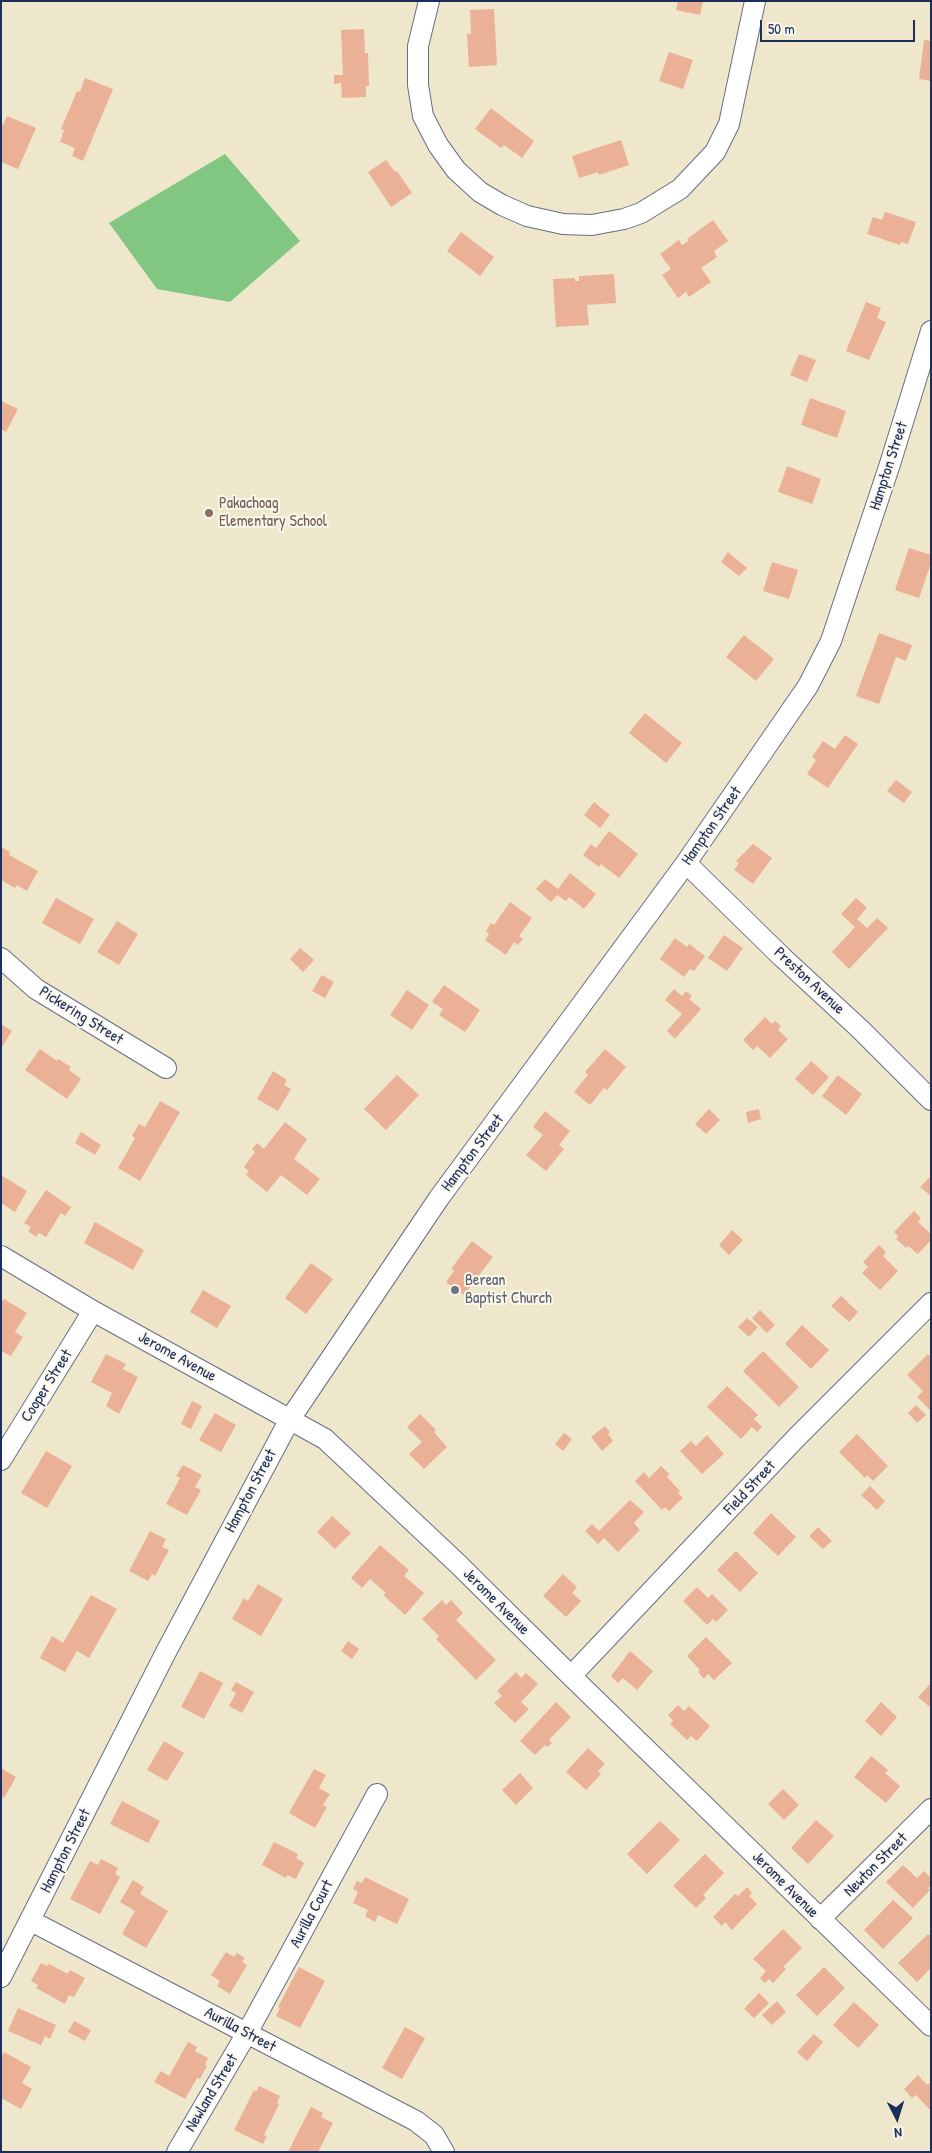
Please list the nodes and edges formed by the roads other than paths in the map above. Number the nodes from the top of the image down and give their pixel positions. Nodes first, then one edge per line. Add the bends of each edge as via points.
1 (429, 1) edge
2 (755, 1) edge
3 (931, 331) edge
4 (686, 863) junction
5 (1, 958) edge
6 (166, 1068) dead end
7 (931, 1100) edge
8 (1, 1256) edge
9 (931, 1302) edge
10 (93, 1311) junction
11 (290, 1419) junction
12 (1, 1460) edge
13 (571, 1676) junction
14 (377, 1794) dead end
15 (931, 1809) edge
16 (820, 1920) junction
17 (31, 1921) junction
18 (1, 1977) edge
19 (931, 2026) edge
20 (247, 2033) junction
21 (443, 2150) edge
22 (177, 2152) edge

1 - 2 street via 418,46 418,85 424,116 438,145 456,170 480,192 527,216 563,224 592,225 641,213 680,189 716,152 729,124
3 - 4 street, Hampton Street via 831,641 808,686
4 - 7 street, Preston Avenue
4 - 11 street, Hampton Street via 439,1198
5 - 6 street, Pickering Street via 36,989
8 - 10 street, Jerome Avenue
9 - 13 street, Field Street via 797,1437
10 - 11 street, Jerome Avenue
10 - 12 street, Cooper Street
11 - 13 street, Jerome Avenue via 325,1439
11 - 17 street, Hampton Street via 166,1652
13 - 16 street, Jerome Avenue
14 - 20 street, Aurilla Court
15 - 16 street, Newton Street
16 - 19 street, Jerome Avenue
17 - 18 street, Hampton Street
17 - 20 street, Aurilla Street
20 - 21 street, Aurilla Street via 416,2121 434,2135
20 - 22 street, Newland Street

